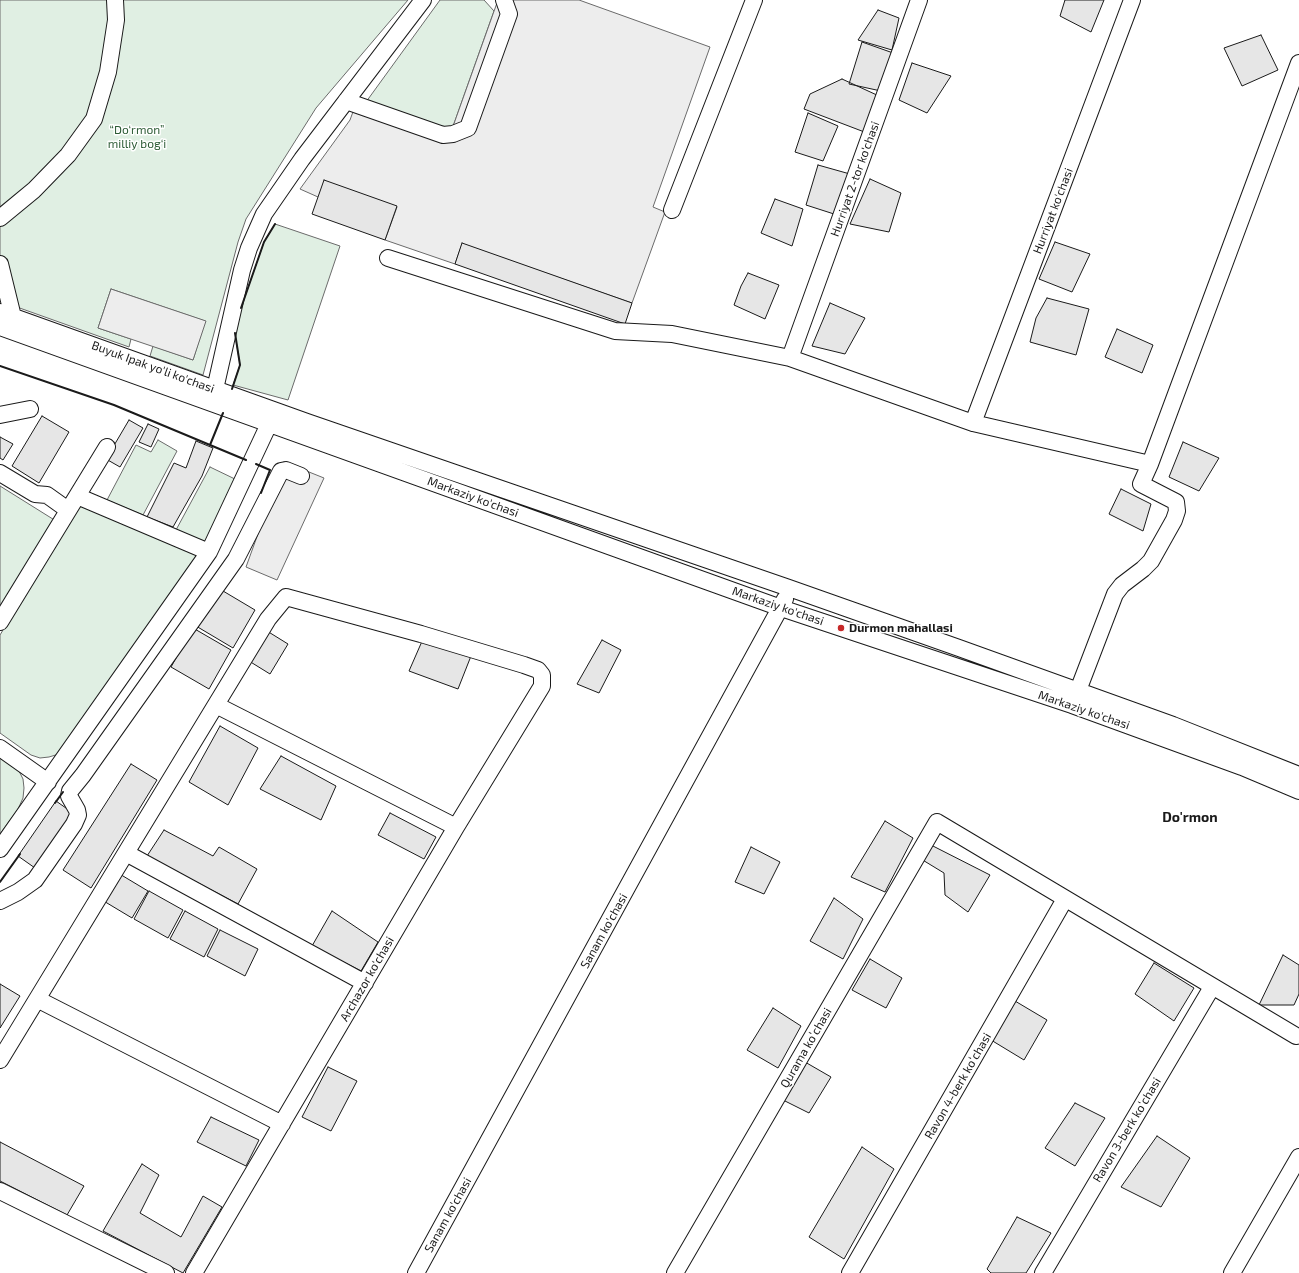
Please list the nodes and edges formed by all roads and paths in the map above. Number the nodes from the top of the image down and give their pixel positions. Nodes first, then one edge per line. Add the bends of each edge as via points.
1 (115, 0) edge
2 (423, 0) edge
3 (504, 0) edge
4 (754, 0) edge
5 (919, 0) edge
6 (1132, 0) edge
7 (1299, 64) edge
8 (346, 101) junction
9 (672, 210) dead end
10 (0, 218) edge
11 (388, 258) dead end
12 (0, 264) edge
13 (6, 322) edge
14 (790, 358) junction
15 (213, 396) junction
16 (30, 409) dead end
17 (0, 415) edge
18 (973, 423) junction
19 (269, 424) junction
20 (304, 429) junction
21 (107, 447) dead end
22 (1150, 464) junction
23 (0, 473) edge
24 (301, 476) dead end
25 (77, 496) junction
26 (68, 510) junction
27 (633, 534) junction
28 (209, 552) junction
29 (625, 552) junction
30 (789, 588) junction
31 (781, 608) junction
32 (0, 622) edge
33 (1075, 698) junction
34 (216, 704) junction
35 (0, 748) edge
36 (1299, 775) edge
37 (48, 782) junction
38 (1299, 791) edge
39 (456, 827) junction
40 (0, 849) edge
41 (126, 853) junction
42 (1065, 899) junction
43 (0, 901) edge
44 (365, 983) junction
45 (1212, 987) junction
46 (37, 999) junction
47 (1298, 1035) edge
48 (0, 1060) edge
49 (282, 1124) junction
50 (1299, 1157) edge
51 (0, 1190) edge
52 (166, 1273) edge
53 (194, 1273) edge
54 (416, 1273) edge
55 (675, 1273) edge
56 (850, 1273) edge
57 (1043, 1273) edge
58 (1232, 1273) edge

1 - 10 street via 116,20 108,72 94,119 68,154 34,190
2 - 8 street
3 - 8 street via 509,14 468,128 443,135
4 - 9 street
5 - 14 street, Hurriyat 2-tor ko'chasi
6 - 18 street, Hurriyat ko'chasi
7 - 22 street
8 - 15 street via 273,200 258,228 242,270
11 - 14 street via 615,331 672,334
12 - 13 street
13 - 15 street, Buyuk Ipak yo'li ko'chasi
14 - 18 street
15 - 19 street, Buyuk Ipak yo'li ko'chasi
15 - 20 street, Buyuk Ipak yo'li ko'chasi
16 - 17 street
18 - 22 street
19 - 20 street, Buyuk Ipak yo'li ko'chasi
19 - 28 street
20 - 27 street, Markaziy ko'chasi
20 - 29 street, Markaziy ko'chasi
21 - 25 street
22 - 33 street via 1141,484 1176,502 1177,511 1151,560 1115,594
23 - 26 street via 34,494 47,495
24 - 43 street via 286,470 281,471 236,559 70,791 69,796 78,815 74,824 35,880
25 - 26 street
25 - 28 street
26 - 32 street
27 - 29 street
27 - 30 street, Markaziy ko'chasi
28 - 37 street
29 - 31 street, Markaziy ko'chasi
30 - 31 street, Sanam ko'chasi
30 - 33 street, Markaziy ko'chasi
31 - 33 street, Markaziy ko'chasi
31 - 54 street, Sanam ko'chasi
33 - 36 street, Markaziy ko'chasi via 1212,740
33 - 38 street, Markaziy ko'chasi
34 - 39 street
34 - 39 street, Archazor ko‘chasi via 268,619 286,597 421,634 538,670 542,675 542,686
34 - 41 street
35 - 37 street
37 - 40 street
39 - 44 street, Archazor ko‘chasi
41 - 44 street
41 - 46 street
42 - 45 street
42 - 55 street, Qurama koʻchasi via 937,822
42 - 56 street, Ravon 4-berk koʻchasi
44 - 49 street, Archazor ko‘chasi
45 - 47 street
45 - 57 street, Ravon 3-berk koʻchasi
46 - 48 street
46 - 49 street
49 - 53 street, Archazor ko‘chasi
50 - 58 street
51 - 52 street

